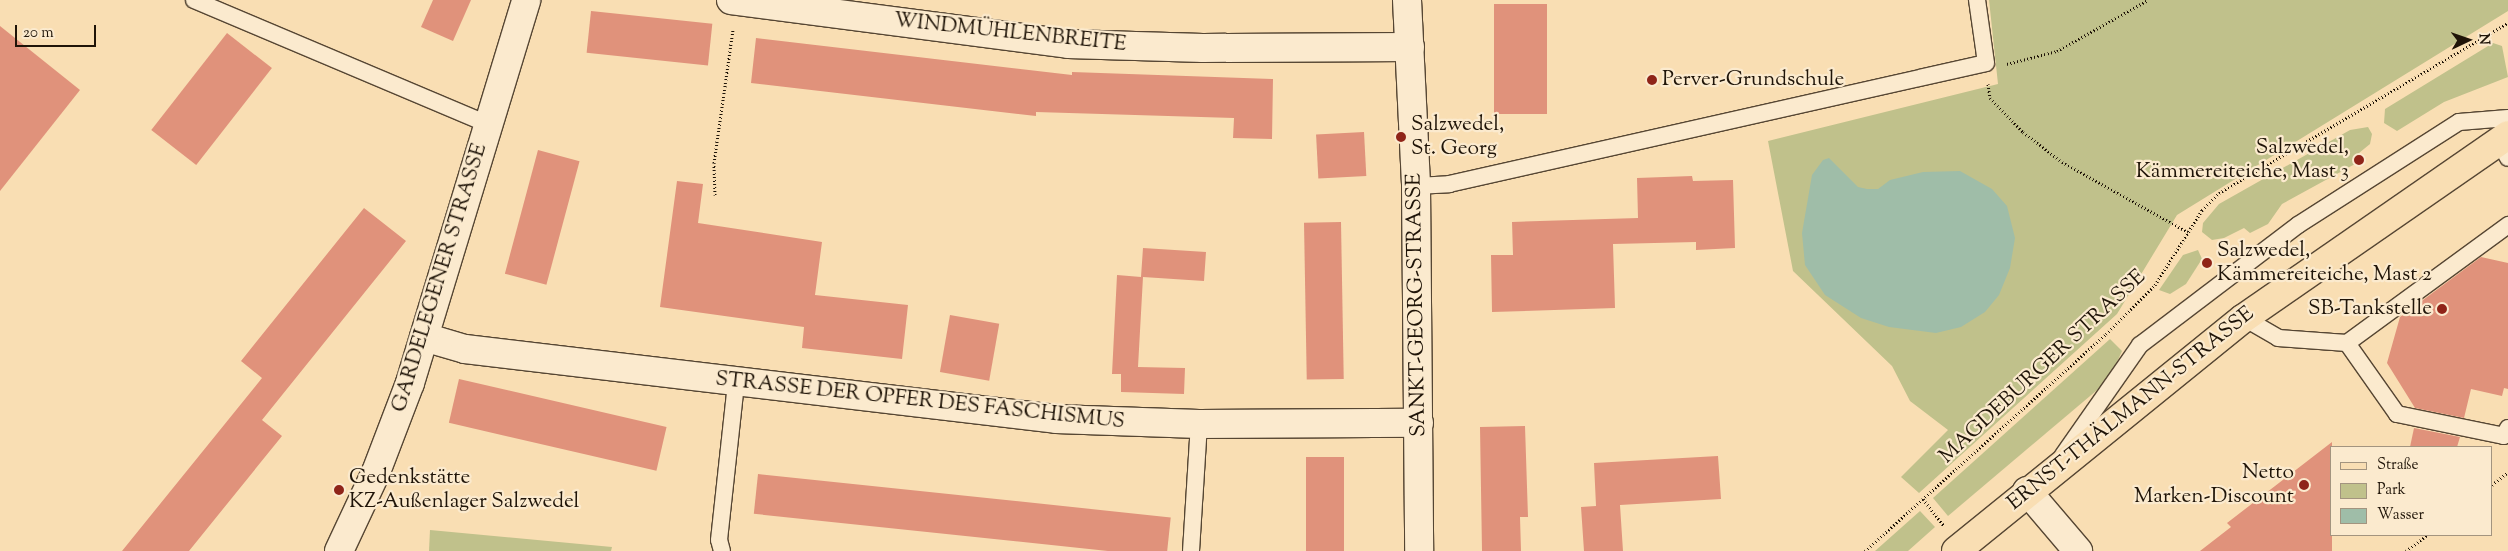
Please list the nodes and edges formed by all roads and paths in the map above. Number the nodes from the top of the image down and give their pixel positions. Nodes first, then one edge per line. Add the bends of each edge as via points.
1 (194, 0) edge
2 (526, 0) edge
3 (734, 0) edge
4 (1407, 0) edge
5 (1977, 0) edge
6 (2148, 0) edge
7 (2508, 24) edge
8 (1410, 47) junction
9 (1986, 63) junction
10 (487, 124) junction
11 (2506, 138) edge
12 (1416, 186) junction
13 (715, 195) dead end
14 (2508, 225) edge
15 (2188, 232) junction
16 (2244, 318) junction
17 (424, 337) junction
18 (2348, 342) junction
19 (736, 383) junction
20 (1419, 423) junction
21 (1199, 424) junction
22 (2508, 428) edge
23 (2508, 472) edge
24 (2050, 473) junction
25 (2493, 484) edge
26 (2027, 491) junction
27 (2426, 536) edge
28 (338, 551) edge
29 (722, 551) edge
30 (1191, 551) edge
31 (1419, 551) edge
32 (1865, 551) edge
33 (1956, 551) edge
34 (2078, 551) edge
35 (2406, 551) edge

1 - 10 lane
2 - 10 street, GARDELEGENER STRASSE
3 - 8 street, WINDMÜHLENBREITE via 1068,44 1232,48
3 - 13 path via 714,163
4 - 8 street, SANKT-GEORG-STRASSE
5 - 9 lane
6 - 9 path via 2057,51 2003,65
7 - 15 path, MAGDEBURGER STRASSE via 2219,193 2202,210
8 - 12 street, SANKT-GEORG-STRASSE
9 - 12 lane via 1450,184
9 - 15 path via 1990,98 2022,132 2062,162
10 - 17 street, GARDELEGENER STRASSE
11 - 16 main road, ERNST-THÄLMANN-STRASSE
11 - 24 lane via 2459,122 2298,225 2140,345
12 - 20 street, SANKT-GEORG-STRASSE
14 - 18 lane
15 - 32 path, MAGDEBURGER STRASSE via 2154,285 2113,327
16 - 18 lane via 2278,338
16 - 24 main road, ERNST-THÄLMANN-STRASSE
17 - 19 street, STRASSE DER OPFER DES FASCHISMUS via 465,349
17 - 28 street, GARDELEGENER STRASSE via 392,432
18 - 22 lane via 2397,414 2504,436
19 - 21 street, STRASSE DER OPFER DES FASCHISMUS via 1056,419
19 - 29 lane via 719,540
20 - 21 street, STRASSE DER OPFER DES FASCHISMUS
20 - 31 street, SANKT-GEORG-STRASSE
21 - 30 lane
23 - 25 path
24 - 26 main road, ERNST-THÄLMANN-STRASSE
26 - 33 main road, ERNST-THÄLMANN-STRASSE
26 - 34 street
27 - 35 path

